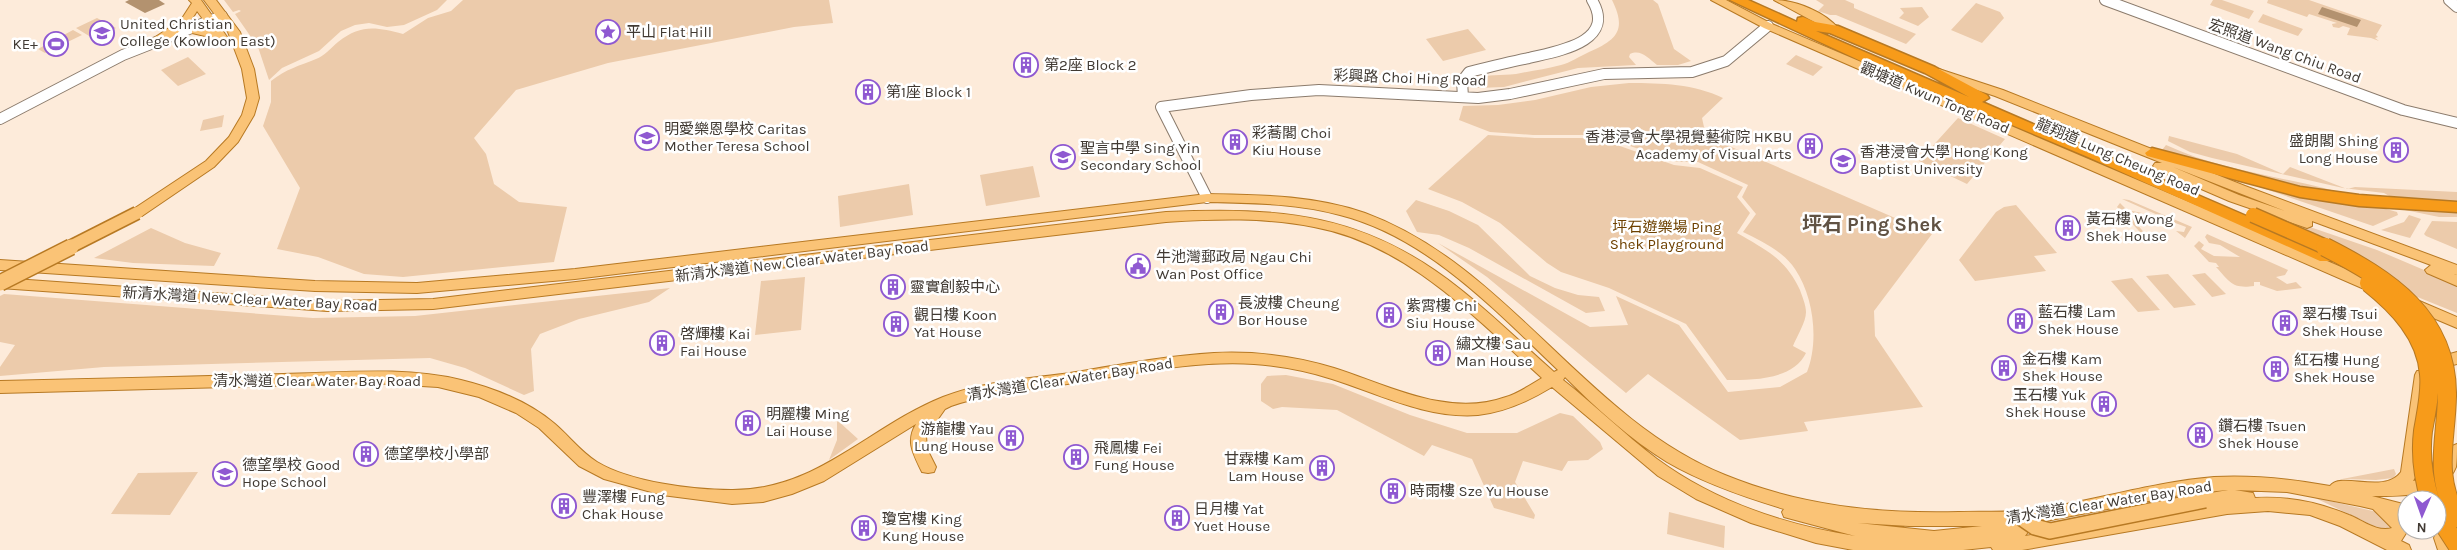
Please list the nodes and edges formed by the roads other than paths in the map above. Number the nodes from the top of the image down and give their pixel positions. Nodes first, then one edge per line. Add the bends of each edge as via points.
1 (210, 0) edge
2 (1592, 0) edge
3 (1716, 0) edge
4 (1737, 0) edge
5 (1758, 0) edge
6 (1780, 0) edge
7 (2105, 0) edge
8 (2449, 0) edge
9 (196, 1) edge
10 (2457, 7) edge
11 (224, 18) junction
12 (210, 23) junction
13 (1768, 26) junction
14 (1833, 29) junction
15 (196, 31) junction
16 (158, 40) junction
17 (226, 44) junction
18 (239, 50) junction
19 (1930, 70) junction
20 (1463, 97) junction
21 (2059, 118) junction
22 (0, 120) edge
23 (2457, 123) edge
24 (2034, 130) junction
25 (2152, 153) junction
26 (2110, 158) junction
27 (2088, 163) junction
28 (1207, 198) junction
29 (2457, 207) edge
30 (137, 213) joint
31 (1224, 215) junction
32 (2292, 252) junction
33 (0, 265) edge
34 (2457, 270) edge
35 (2457, 280) edge
36 (0, 283) edge
37 (2457, 323) edge
38 (2457, 358) edge
39 (1568, 370) junction
40 (2422, 378) junction
41 (1552, 379) junction
42 (0, 387) edge
43 (945, 403) junction
44 (2457, 450) edge
45 (928, 467) dead end
46 (1689, 467) junction
47 (1662, 471) junction
48 (2288, 486) junction
49 (2388, 488) junction
50 (2427, 490) edge
51 (2370, 502) junction
52 (2265, 503) junction
53 (2397, 509) edge
54 (2456, 530) edge
55 (2373, 534) junction
56 (1873, 536) junction
57 (1904, 550) edge
58 (1967, 550) edge
59 (2403, 550) edge
60 (2446, 550) edge

1 - 11 main road, 新清水灣道 New Clear Water Bay Road
2 - 20 street via 1599,15 1595,32 1588,39 1565,49 1469,72 1462,81
3 - 13 main road, 觀塘道 Kwun Tong Road
4 - 24 highway, 觀塘道 Kwun Tong Road
5 - 14 highway, 觀塘道 Kwun Tong Road via 1811,26
6 - 14 main road, 觀塘道 Kwun Tong Road via 1820,19
7 - 23 street, 宏照道 Wang Chiu Road via 2396,107
8 - 10 street
9 - 12 main road
9 - 16 main road via 185,22
11 - 12 street
11 - 18 main road, 新清水灣道 New Clear Water Bay Road via 234,32
12 - 15 street
12 - 16 street
12 - 17 main road
13 - 20 street, 彩興路 Choi Hing Road via 1726,61 1687,73 1618,72 1497,96
13 - 27 main road, 觀塘道 Kwun Tong Road
14 - 19 highway, 觀塘道 Kwun Tong Road
15 - 16 street
15 - 17 main road via 208,33
16 - 22 street via 96,68
17 - 18 main road
18 - 30 main road, 新清水灣道 New Clear Water Bay Road via 250,76 253,98 239,132 210,164
19 - 21 main road, 觀塘道 Kwun Tong Road via 1999,93
19 - 26 highway, 龍翔道 Lung Cheung Road via 1995,105
20 - 28 street, 彩興路 Choi Hing Road via 1312,91 1250,95 1161,107
21 - 25 main road, 觀塘道 Kwun Tong Road
21 - 35 main road via 2195,182
24 - 26 highway, 觀塘道 Kwun Tong Road
24 - 27 highway
25 - 29 highway via 2258,183 2336,198
25 - 34 main road, 觀塘道 Kwun Tong Road
26 - 50 highway, 龍翔道 Lung Cheung Road, bridge via 2326,256 2383,294 2404,315 2420,340 2428,366 2420,458
26 - 54 highway, 龍翔道 Lung Cheung Road, bridge via 2323,245 2358,264 2402,296 2429,326 2443,351 2448,396 2440,458 2444,489
27 - 32 main road, 觀塘道 Kwun Tong Road
28 - 31 main road
28 - 33 main road, 新清水灣道 New Clear Water Bay Road via 575,274 417,288 315,286
28 - 39 main road, 新清水灣道 New Clear Water Bay Road via 1291,201 1328,207 1390,230 1448,263
30 - 36 main road, 新清水灣道 New Clear Water Bay Road, bridge
31 - 36 main road, 新清水灣道 New Clear Water Bay Road via 1086,226 433,304 327,306
31 - 41 main road, 新清水灣道 New Clear Water Bay Road via 1296,220 1341,229 1381,245 1444,282
32 - 37 main road
32 - 40 main road via 2360,287 2394,313 2417,343
38 - 40 main road via 2432,364
39 - 41 main road, 清水灣道 Clear Water Bay Road
39 - 46 main road, 清水灣道 Clear Water Bay Road via 1620,419 1660,450
40 - 49 main road via 2409,474 2402,483
41 - 43 main road, 清水灣道 Clear Water Bay Road via 1501,405 1448,408 1407,399 1311,368 1262,359 1221,358 1012,387 962,396
41 - 47 main road
42 - 43 main road, 清水灣道 Clear Water Bay Road via 297,380 431,381 461,386 510,404 552,430 582,460 614,476 709,496 738,498 765,496 805,485 904,423
43 - 45 main road via 923,425 917,437 918,450
44 - 49 main road via 2449,466 2432,482
46 - 48 main road, 清水灣道 Clear Water Bay Road via 1777,500 1817,510 1929,521 1958,518 1997,520 2037,515 2210,484
46 - 56 main road via 1730,490 1765,504
47 - 56 main road via 1779,516
47 - 57 main road via 1702,494 1772,523 1842,542
48 - 49 main road
48 - 51 main road, 清水灣道 Clear Water Bay Road
51 - 53 main road, 清水灣道 Clear Water Bay Road
51 - 55 main road via 2390,514 2400,529 2395,537 2390,538
52 - 55 main road, 清水灣道 Clear Water Bay Road via 2325,513
52 - 56 main road, bridge via 2232,496 2050,531 2035,527 2022,518 2022,529 2004,537 1937,544
52 - 58 main road, 清水灣道 Clear Water Bay Road via 2226,506 2092,533
54 - 60 main road via 2444,532 2442,538
55 - 59 main road, 清水灣道 Clear Water Bay Road

